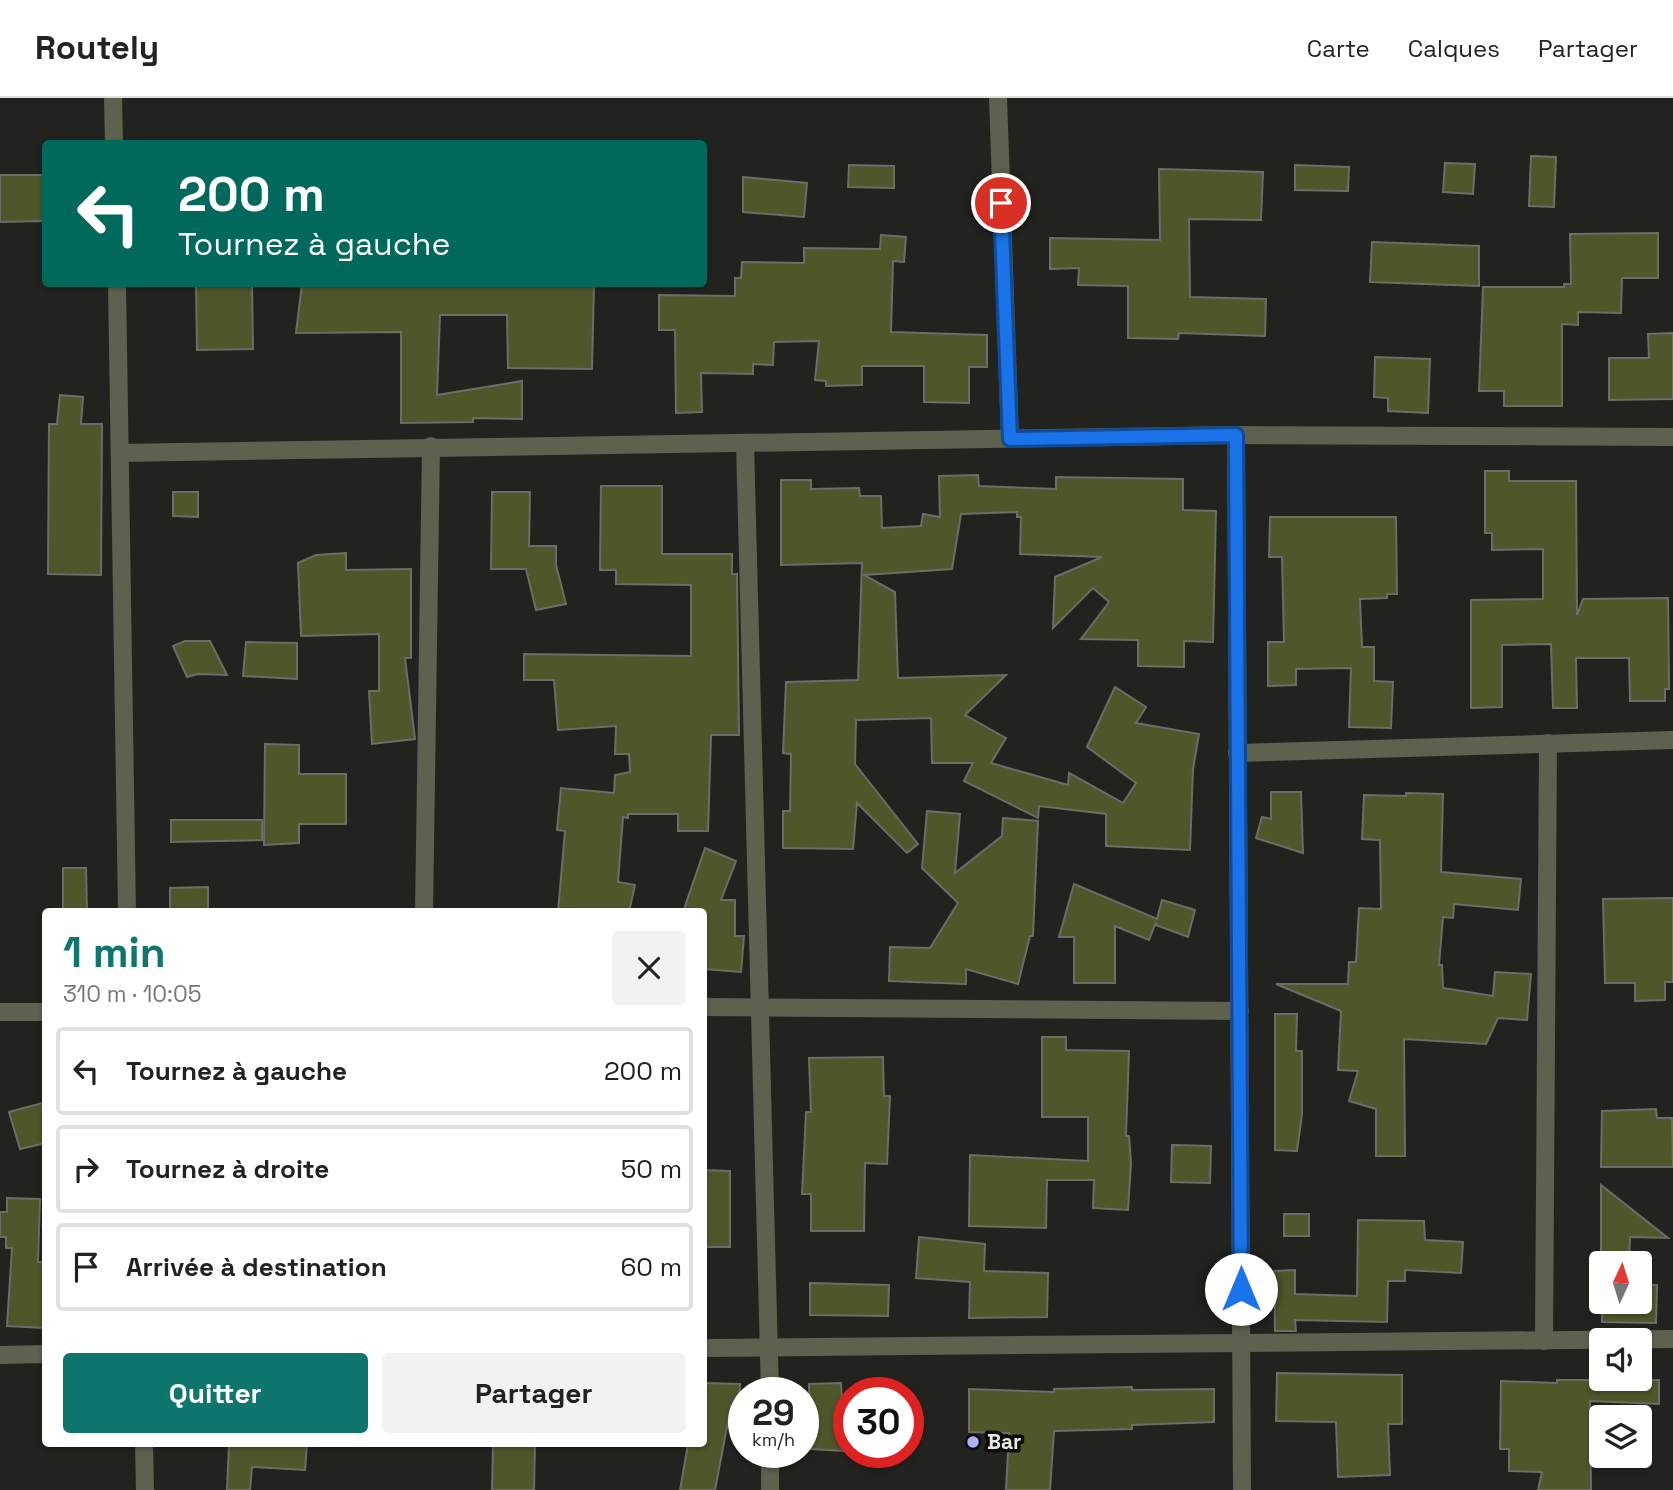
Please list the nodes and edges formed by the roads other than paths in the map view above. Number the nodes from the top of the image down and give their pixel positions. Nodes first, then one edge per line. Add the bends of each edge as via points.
1 (113, 98) edge
2 (998, 98) edge
3 (114, 140) edge
4 (117, 287) edge
5 (1236, 435) junction
6 (1673, 437) edge
7 (1010, 439) junction
8 (746, 444) junction
9 (431, 446) junction
10 (120, 453) junction
11 (1673, 740) edge
12 (1548, 743) junction
13 (1237, 753) junction
14 (127, 908) edge
15 (424, 908) edge
16 (707, 1007) edge
17 (760, 1007) junction
18 (1240, 1011) junction
19 (0, 1012) edge
20 (42, 1012) edge
21 (1673, 1339) edge
22 (1544, 1341) junction
23 (1241, 1344) junction
24 (707, 1348) edge
25 (770, 1348) junction
26 (42, 1354) edge
27 (0, 1355) edge
28 (770, 1377) edge
29 (144, 1447) edge
30 (770, 1468) edge
31 (145, 1490) edge
32 (770, 1490) edge
33 (1242, 1490) edge

1 - 3 street
2 - 7 street
4 - 10 street
5 - 6 street
5 - 7 street
5 - 13 street
7 - 8 street
8 - 9 street
8 - 17 street
9 - 10 street
9 - 15 street
10 - 14 street
11 - 12 street
12 - 13 street
12 - 22 street
13 - 18 street
16 - 17 street
17 - 18 street
17 - 25 street
18 - 23 street
19 - 20 street
21 - 22 street
22 - 23 street
23 - 25 street
23 - 33 street
24 - 25 street
25 - 28 street
26 - 27 street
29 - 31 street
30 - 32 street

